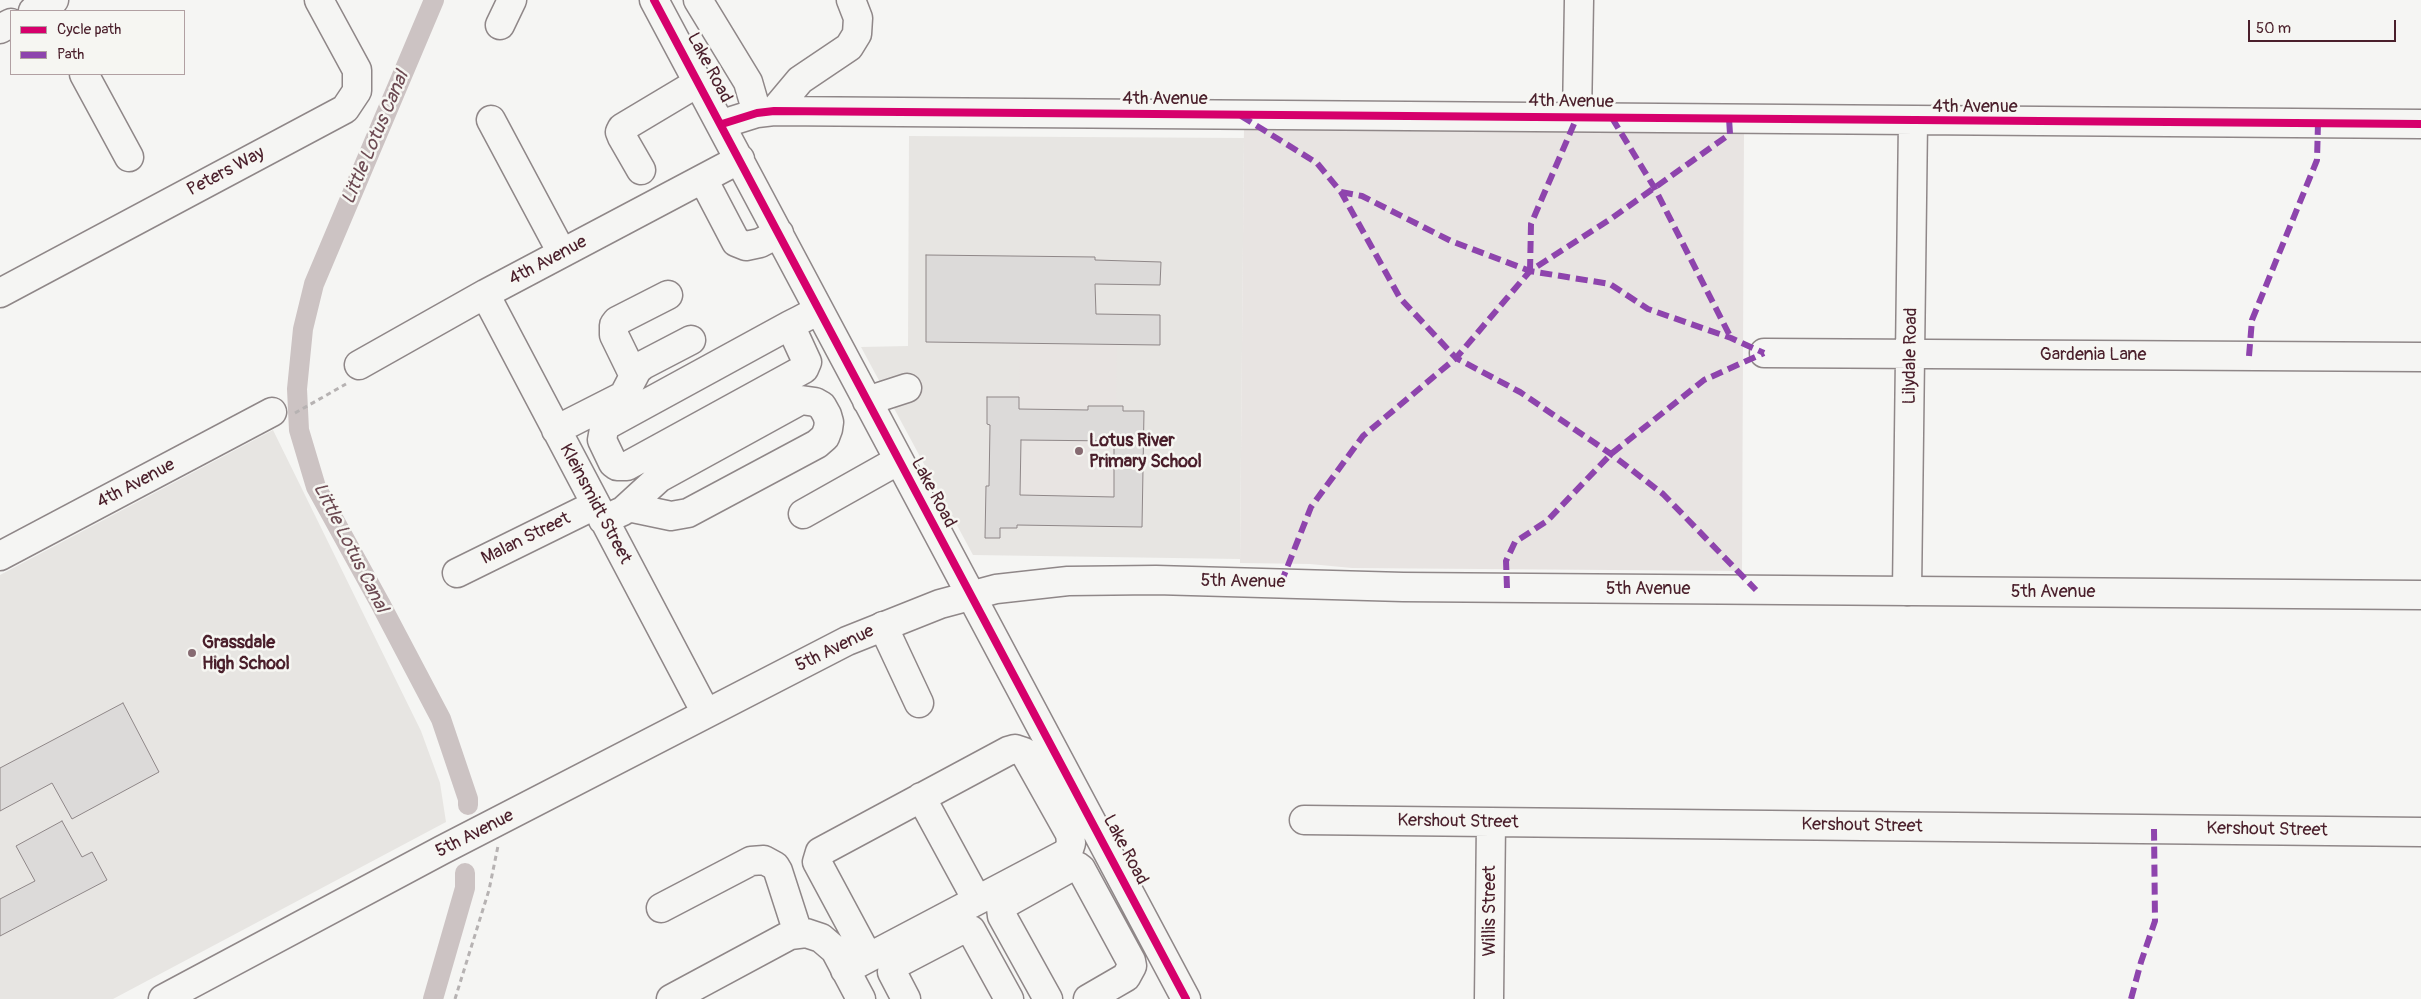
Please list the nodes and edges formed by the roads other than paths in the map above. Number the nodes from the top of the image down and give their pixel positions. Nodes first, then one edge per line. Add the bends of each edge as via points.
1 (319, 0) edge
2 (512, 0) edge
3 (654, 0) edge
4 (698, 0) edge
5 (851, 0) edge
6 (1579, 0) edge
7 (500, 25) dead end
8 (85, 75) edge
9 (699, 82) junction
10 (766, 112) junction
11 (1577, 117) junction
12 (491, 120) dead end
13 (1913, 121) junction
14 (722, 124) junction
15 (2421, 124) edge
16 (129, 157) dead end
17 (740, 160) junction
18 (641, 170) dead end
19 (703, 179) junction
20 (778, 233) junction
21 (562, 253) junction
22 (0, 293) edge
23 (485, 294) junction
24 (668, 295) dead end
25 (819, 310) junction
26 (790, 325) junction
27 (691, 340) dead end
28 (1764, 353) dead end
29 (1911, 354) junction
30 (2421, 357) edge
31 (359, 365) road end
32 (634, 376) junction
33 (907, 388) dead end
34 (867, 401) junction
35 (272, 412) dead end
36 (556, 430) junction
37 (899, 460) junction
38 (628, 507) junction
39 (599, 512) junction
40 (803, 514) dead end
41 (0, 556) edge
42 (457, 573) dead end
43 (1907, 591) junction
44 (970, 595) junction
45 (2421, 595) edge
46 (883, 626) junction
47 (919, 703) dead end
48 (706, 713) junction
49 (921, 797) junction
50 (1304, 820) dead end
51 (1491, 823) junction
52 (2421, 832) edge
53 (976, 900) junction
54 (661, 908) dead end
55 (798, 933) junction
56 (857, 964) junction
57 (1176, 996) edge
58 (163, 999) edge
59 (671, 999) edge
60 (861, 999) edge
61 (906, 999) edge
62 (1009, 999) edge
63 (1048, 999) edge
64 (1088, 999) edge
65 (1490, 999) edge

1 - 22 street, Peters Way via 357,70 357,91 345,109
2 - 7 street
3 - 9 street, Lake Road
4 - 10 street
5 - 10 street via 858,18 857,34 849,47 800,80
6 - 11 street
8 - 16 street
9 - 14 street, Lake Road
9 - 18 street via 622,128 622,137
10 - 11 street, 4th Avenue
10 - 14 street, 4th Avenue
11 - 13 street, 4th Avenue
12 - 21 street
13 - 15 street, 4th Avenue
13 - 29 street, Lilydale Road
14 - 17 street, Lake Road
17 - 19 street, 4th Avenue
17 - 20 street, Lake Road
19 - 20 street via 736,242 746,246 760,243
19 - 21 street, 4th Avenue
20 - 25 street, Lake Road
21 - 23 street, 4th Avenue
23 - 31 street, 4th Avenue
23 - 36 street, Kleinsmidt Street
24 - 32 street via 614,325 614,335
25 - 26 street
25 - 34 street, Lake Road
26 - 26 street via 607,425 602,440 613,463 627,466 804,369 807,362
27 - 32 street via 643,365
28 - 29 street, Gardenia Lane
29 - 30 street, Gardenia Lane
29 - 43 street, Lilydale Road
32 - 36 street via 620,398
33 - 34 street
34 - 37 street, Lake Road
35 - 41 street, 4th Avenue
36 - 39 street, Kleinsmidt Street
37 - 40 street
37 - 44 street, Lake Road
38 - 38 street, Malan Street via 659,478 801,400 822,406 827,415 828,429 817,444 688,513 671,516
38 - 39 street, Malan Street
39 - 42 street, Malan Street
39 - 48 street, Kleinsmidt Street
43 - 44 street, 5th Avenue via 1403,587 1156,580 1059,582
43 - 45 street, 5th Avenue
44 - 46 street, 5th Avenue
44 - 57 street, Lake Road via 1038,716
46 - 47 street
46 - 48 street, 5th Avenue
48 - 58 street, 5th Avenue via 498,832 442,850
49 - 53 street
49 - 53 street via 1012,749 1020,750 1027,755 1070,834 1071,843 1064,854
49 - 56 street via 824,849 817,857
50 - 51 street, Kershout Street
51 - 52 street, Kershout Street
51 - 65 street, Willis Street
53 - 56 street
54 - 55 street via 751,861 764,860 775,866 778,872
55 - 56 street via 813,934
55 - 59 street
56 - 60 street
61 - 62 street via 892,972 894,965 968,929
63 - 64 street via 1002,916 1001,908 1073,866 1081,869 1132,966 1126,977

